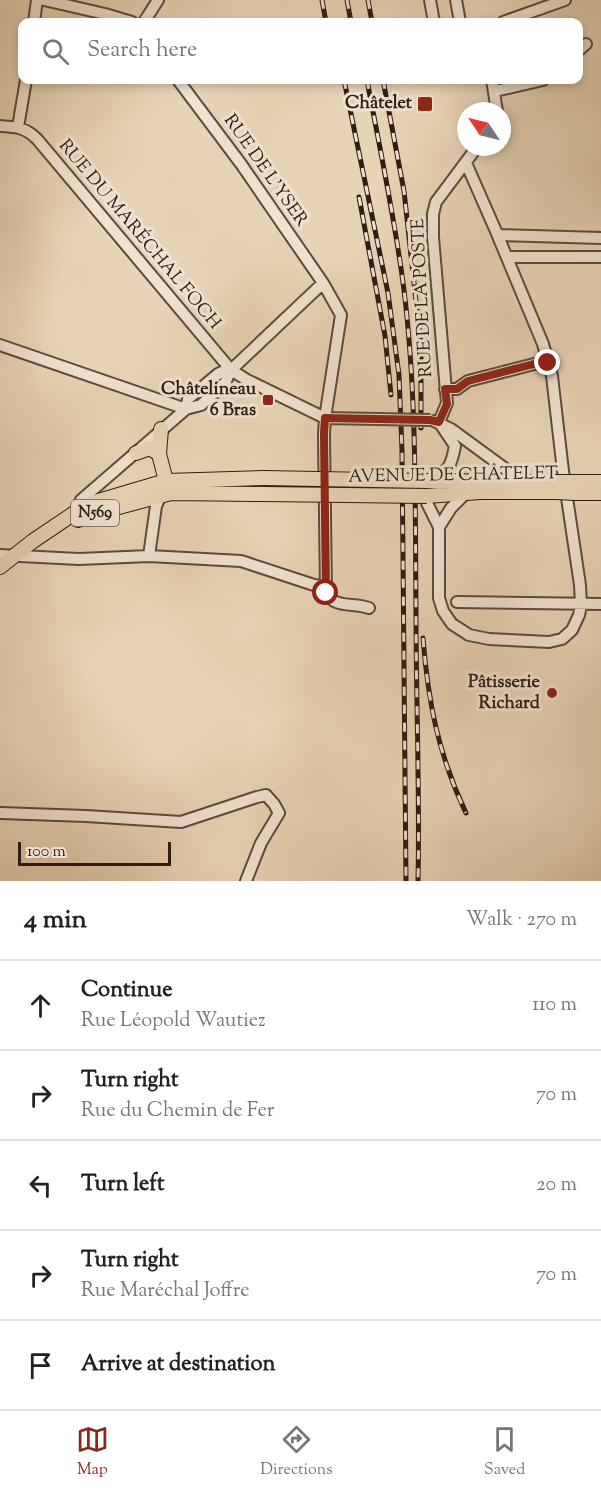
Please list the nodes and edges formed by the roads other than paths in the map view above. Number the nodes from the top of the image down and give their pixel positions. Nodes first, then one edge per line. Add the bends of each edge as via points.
1 (37, 0) edge
2 (44, 0) edge
3 (158, 0) edge
4 (430, 0) edge
5 (456, 0) edge
6 (565, 0) edge
7 (35, 18) edge
8 (118, 18) edge
9 (147, 18) edge
10 (433, 18) edge
11 (459, 18) edge
12 (514, 18) edge
13 (25, 84) edge
14 (181, 84) edge
15 (494, 85) edge
16 (496, 102) edge
17 (0, 126) edge
18 (18, 127) junction
19 (471, 156) edge
20 (466, 163) junction
21 (498, 235) junction
22 (555, 237) junction
23 (601, 238) edge
24 (507, 257) junction
25 (555, 257) junction
26 (601, 258) edge
27 (323, 284) junction
28 (0, 345) edge
29 (548, 363) junction
30 (231, 370) junction
31 (445, 389) junction
32 (186, 409) junction
33 (325, 418) junction
34 (434, 421) junction
35 (161, 429) junction
36 (136, 453) junction
37 (159, 454) junction
38 (166, 481) junction
39 (427, 481) junction
40 (522, 481) junction
41 (601, 482) edge
42 (557, 487) junction
43 (575, 487) junction
44 (466, 492) junction
45 (601, 493) edge
46 (161, 495) junction
47 (422, 499) junction
48 (76, 512) junction
49 (439, 527) junction
50 (33, 541) junction
51 (6, 556) edge
52 (149, 556) junction
53 (0, 567) edge
54 (325, 586) junction
55 (457, 603) dead end
56 (601, 604) edge
57 (581, 605) junction
58 (369, 608) dead end
59 (0, 813) edge
60 (246, 881) edge

1 - 7 street
2 - 8 street
3 - 9 street
4 - 10 street
5 - 11 street
6 - 12 street
13 - 18 street
14 - 27 street, RUE DE L'YSER
15 - 16 street
17 - 18 street
18 - 30 street, RUE DU MARÉCHAL FOCH via 37,139
19 - 20 street, RUE DE LA POSTE
20 - 21 street
20 - 31 street, RUE DE LA POSTE via 436,202 433,214
21 - 22 street
21 - 24 street
22 - 23 street
22 - 25 street
24 - 25 street
24 - 29 street
25 - 26 street
27 - 30 street
27 - 33 street, RUE DE L'YSER via 340,315
28 - 32 street
29 - 31 street
29 - 57 street
30 - 32 street via 225,383 201,405
30 - 33 street
31 - 34 street, RUE DE LA POSTE via 447,404
32 - 35 street
33 - 34 street, bridge
33 - 54 street, RUE DE L'YSER
34 - 39 street via 455,446 452,463 443,474
34 - 40 street
35 - 36 street
35 - 37 main road
36 - 37 main road via 150,448
36 - 48 street via 81,500
37 - 38 main road
38 - 39 main road, AVENUE DE CHÂTELET / N569, bridge
38 - 46 main road
38 - 48 main road, AVENUE DE CHÂTELET / N569 via 94,502
39 - 40 main road, AVENUE DE CHÂTELET / N569
40 - 42 main road, AVENUE DE CHÂTELET / N569
41 - 43 main road, AVENUE DE CHÂTELET / N569
42 - 43 main road, AVENUE DE CHÂTELET / N569, bridge
42 - 44 main road, AVENUE DE CHÂTELET / N569
43 - 45 main road, AVENUE DE CHÂTELET / N569
44 - 47 main road, AVENUE DE CHÂTELET / N569
44 - 49 street
46 - 47 main road, AVENUE DE CHÂTELET / N569, bridge
46 - 50 main road, AVENUE DE CHÂTELET / N569 via 93,514
46 - 52 street
47 - 49 street
48 - 50 main road, AVENUE DE CHÂTELET / N569
49 - 57 street via 439,598 447,618 463,632 489,639 549,642 562,639 572,630
50 - 51 main road, N569
51 - 52 street
51 - 53 main road, N569
52 - 54 street via 241,561
54 - 58 street via 329,599 335,603
55 - 57 street
56 - 57 street
59 - 60 street via 181,822 266,795 279,813 261,843

